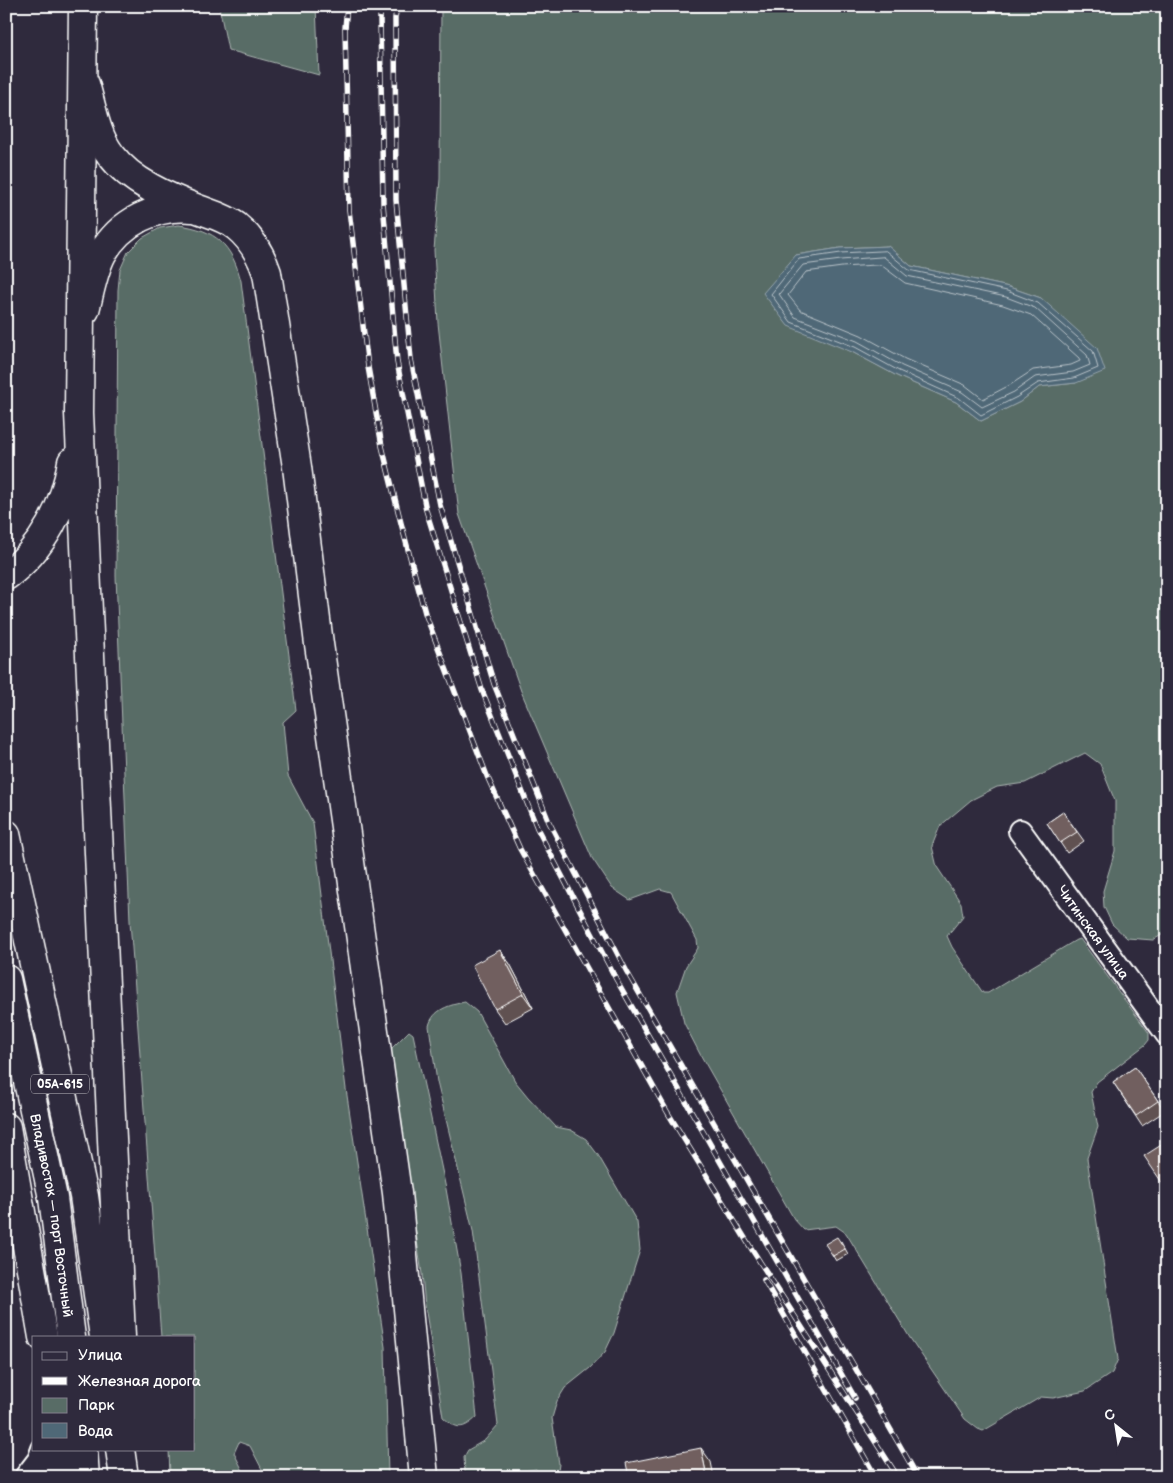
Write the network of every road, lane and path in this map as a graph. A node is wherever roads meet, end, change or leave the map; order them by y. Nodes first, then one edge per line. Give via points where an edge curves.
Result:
1 (83, 10) edge
2 (82, 73) junction
3 (198, 209) junction
4 (80, 328) junction
5 (79, 413) junction
6 (6, 576) edge
7 (1020, 831) dead end
8 (6, 834) edge
9 (6, 978) edge
10 (1167, 1034) edge
11 (6, 1127) edge
12 (43, 1336) edge
13 (71, 1336) edge
14 (104, 1336) edge
15 (121, 1336) edge
16 (42, 1450) edge
17 (57, 1450) edge
18 (83, 1450) edge
19 (120, 1450) edge
20 (126, 1450) edge
21 (26, 1477) edge
22 (59, 1477) edge
23 (85, 1477) edge
24 (126, 1477) edge
25 (424, 1477) edge

1 - 2 main road
2 - 3 main road via 110,154 134,178
2 - 4 main road
3 - 4 main road via 184,207 156,211 119,232 96,267
3 - 25 main road via 225,219 247,236 262,260 270,287 397,1193
4 - 5 main road
5 - 6 main road via 65,494 53,522 36,547
5 - 15 main road
7 - 10 street, Читинская улица
8 - 14 main road, 05А-615 via 84,1196
9 - 13 main road, Владивосток — порт Восточный / 05А-615 via 53,1198
11 - 12 main road
16 - 21 street via 39,1460
17 - 22 main road
18 - 23 main road
19 - 24 main road
20 - 24 main road

